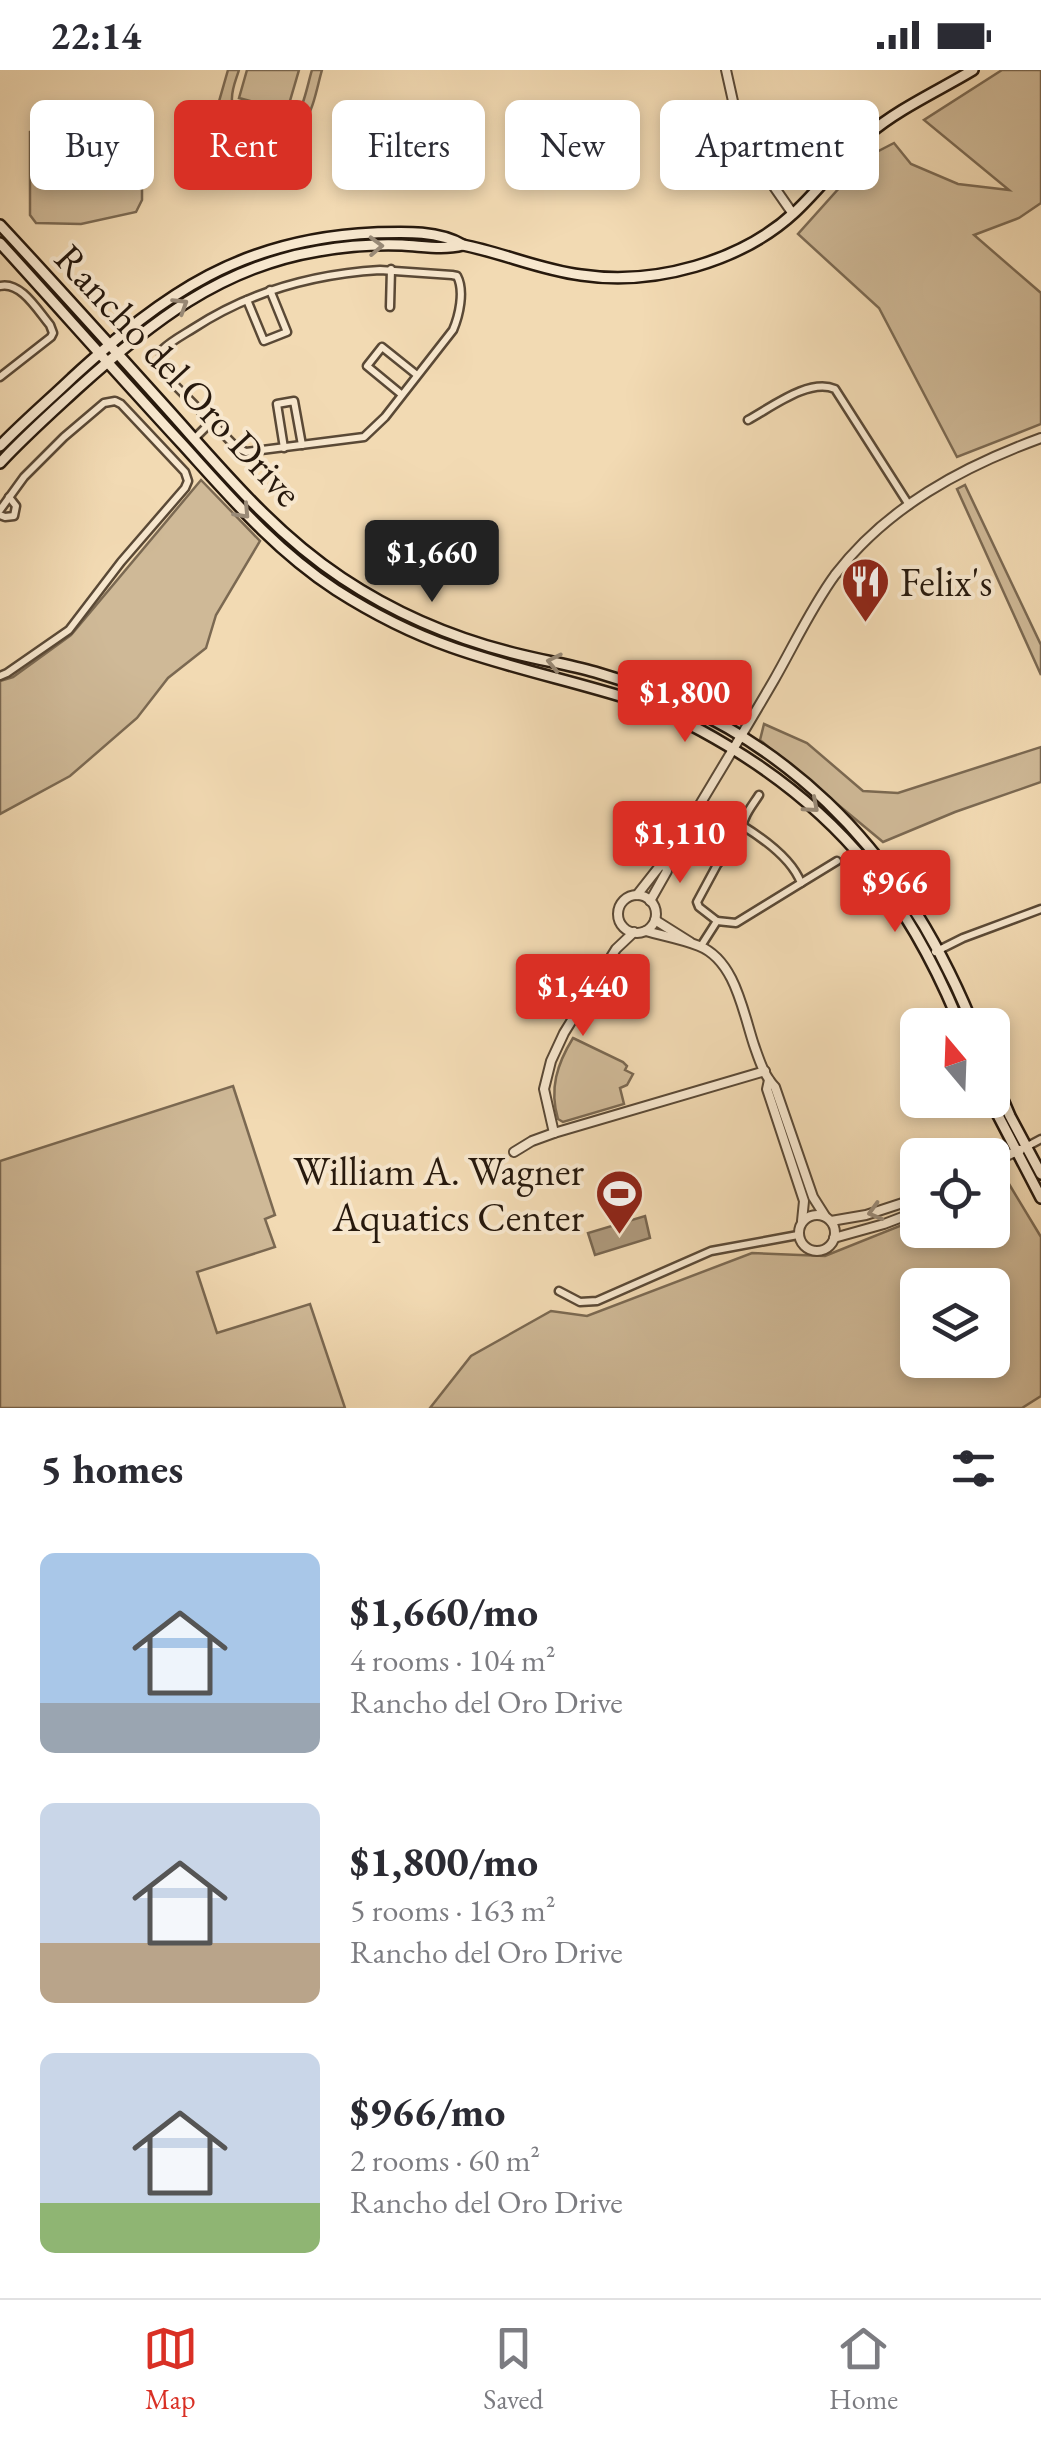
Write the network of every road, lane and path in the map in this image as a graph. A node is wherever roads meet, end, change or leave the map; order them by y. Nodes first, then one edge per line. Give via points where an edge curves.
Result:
1 (726, 70) edge
2 (973, 70) edge
3 (793, 214) junction
4 (0, 225) edge
5 (0, 243) edge
6 (463, 245) junction
7 (391, 269) junction
8 (0, 286) edge
9 (270, 290) junction
10 (247, 300) junction
11 (390, 308) dead end
12 (108, 345) junction
13 (116, 354) junction
14 (103, 358) junction
15 (416, 375) junction
16 (0, 377) edge
17 (401, 394) junction
18 (748, 420) dead end
19 (212, 421) junction
20 (166, 426) junction
21 (1041, 438) edge
22 (194, 439) junction
23 (302, 445) junction
24 (0, 446) edge
25 (284, 448) junction
26 (186, 449) junction
27 (0, 463) edge
28 (226, 474) junction
29 (5, 497) edge
30 (909, 504) junction
31 (0, 510) edge
32 (0, 676) edge
33 (741, 736) junction
34 (733, 749) junction
35 (758, 796) dead end
36 (743, 826) junction
37 (680, 839) junction
38 (836, 861) dead end
39 (718, 863) junction
40 (665, 864) junction
41 (800, 883) junction
42 (636, 895) junction
43 (650, 900) junction
44 (1041, 909) edge
45 (655, 920) junction
46 (718, 920) junction
47 (622, 925) junction
48 (646, 930) junction
49 (634, 932) junction
50 (697, 945) junction
51 (616, 949) junction
52 (934, 952) junction
53 (954, 1008) edge
54 (964, 1008) edge
55 (767, 1076) junction
56 (1010, 1116) edge
57 (999, 1118) edge
58 (554, 1133) junction
59 (1041, 1139) edge
60 (1026, 1147) junction
61 (514, 1152) dead end
62 (1016, 1152) junction
63 (1010, 1155) edge
64 (1041, 1174) edge
65 (1041, 1198) edge
66 (900, 1204) edge
67 (900, 1218) edge
68 (828, 1219) junction
69 (802, 1221) junction
70 (798, 1234) junction
71 (834, 1238) junction
72 (559, 1290) dead end

1 - 3 street via 747,148
2 - 3 main road via 868,135
3 - 6 main road via 728,254 652,275 582,276
4 - 12 main road, Rancho del Oro Drive
5 - 14 main road, Rancho del Oro Drive
6 - 12 main road via 404,232 286,246 197,280
13 -> 6 main road via 205,290 289,256 373,245
7 - 9 street
7 - 11 street
7 - 15 street via 452,275 461,282 453,330
8 - 16 street via 15,286 52,333
9 - 10 street
9 - 10 street via 286,332 264,341
10 - 19 street via 162,350 165,375
12 - 13 main road, Rancho del Oro Drive
12 - 14 main road
13 - 14 main road
13 - 22 main road, Rancho del Oro Drive
14 - 20 main road, Rancho del Oro Drive
14 - 24 main road
14 - 27 main road
15 - 17 street
15 - 17 street via 382,347 367,366
17 - 23 street via 364,436
18 - 30 street via 807,388 835,388
19 - 22 street
19 - 25 street via 246,452
20 - 22 main road
20 - 26 main road, Rancho del Oro Drive
21 - 30 street via 968,468
22 - 28 main road, Rancho del Oro Drive
23 - 25 street
23 - 25 street via 294,401 277,404
26 - 28 main road
26 -> 34 main road, Rancho del Oro Drive via 290,556 370,610 451,647 645,705
33 -> 28 main road, Rancho del Oro Drive via 649,690 488,646 397,610 293,542
29 - 31 street
29 - 31 street via 16,506 14,516
29 - 32 street via 64,437 115,401 188,481 68,630
30 - 33 street via 834,577
33 - 34 street
33 - 52 main road, Rancho del Oro Drive via 798,776 854,829 909,898
34 - 37 street
34 -> 52 main road, Rancho del Oro Drive via 786,784 845,837
35 - 36 street
36 - 39 street
36 - 41 street via 794,869
37 - 39 street
37 - 40 street
38 - 41 street
39 - 46 street via 697,902
40 - 42 street
40 - 43 street
41 - 46 street via 736,922
42 - 43 street
42 - 47 street via 620,907
43 - 45 street
44 - 52 street
45 - 48 street
45 - 50 street
46 - 50 street
47 - 49 street
47 - 51 street
48 - 49 street
48 - 50 street
49 - 51 street
50 - 55 street via 730,973
51 - 58 street via 547,1072
52 - 53 main road, Rancho del Oro Drive
52 - 54 main road, Rancho del Oro Drive
55 - 58 street
55 - 68 street via 813,1197
55 - 69 street via 804,1200
56 - 60 main road
57 - 62 main road
58 - 61 street
59 - 60 street
60 - 62 street
60 - 64 main road
62 - 63 street
62 - 65 main road
66 -> 68 street
67 - 71 street
68 - 69 street via 811,1215
68 - 71 street
69 - 70 street
70 - 71 street via 815,1251
70 - 72 street via 711,1251 597,1301 580,1302

